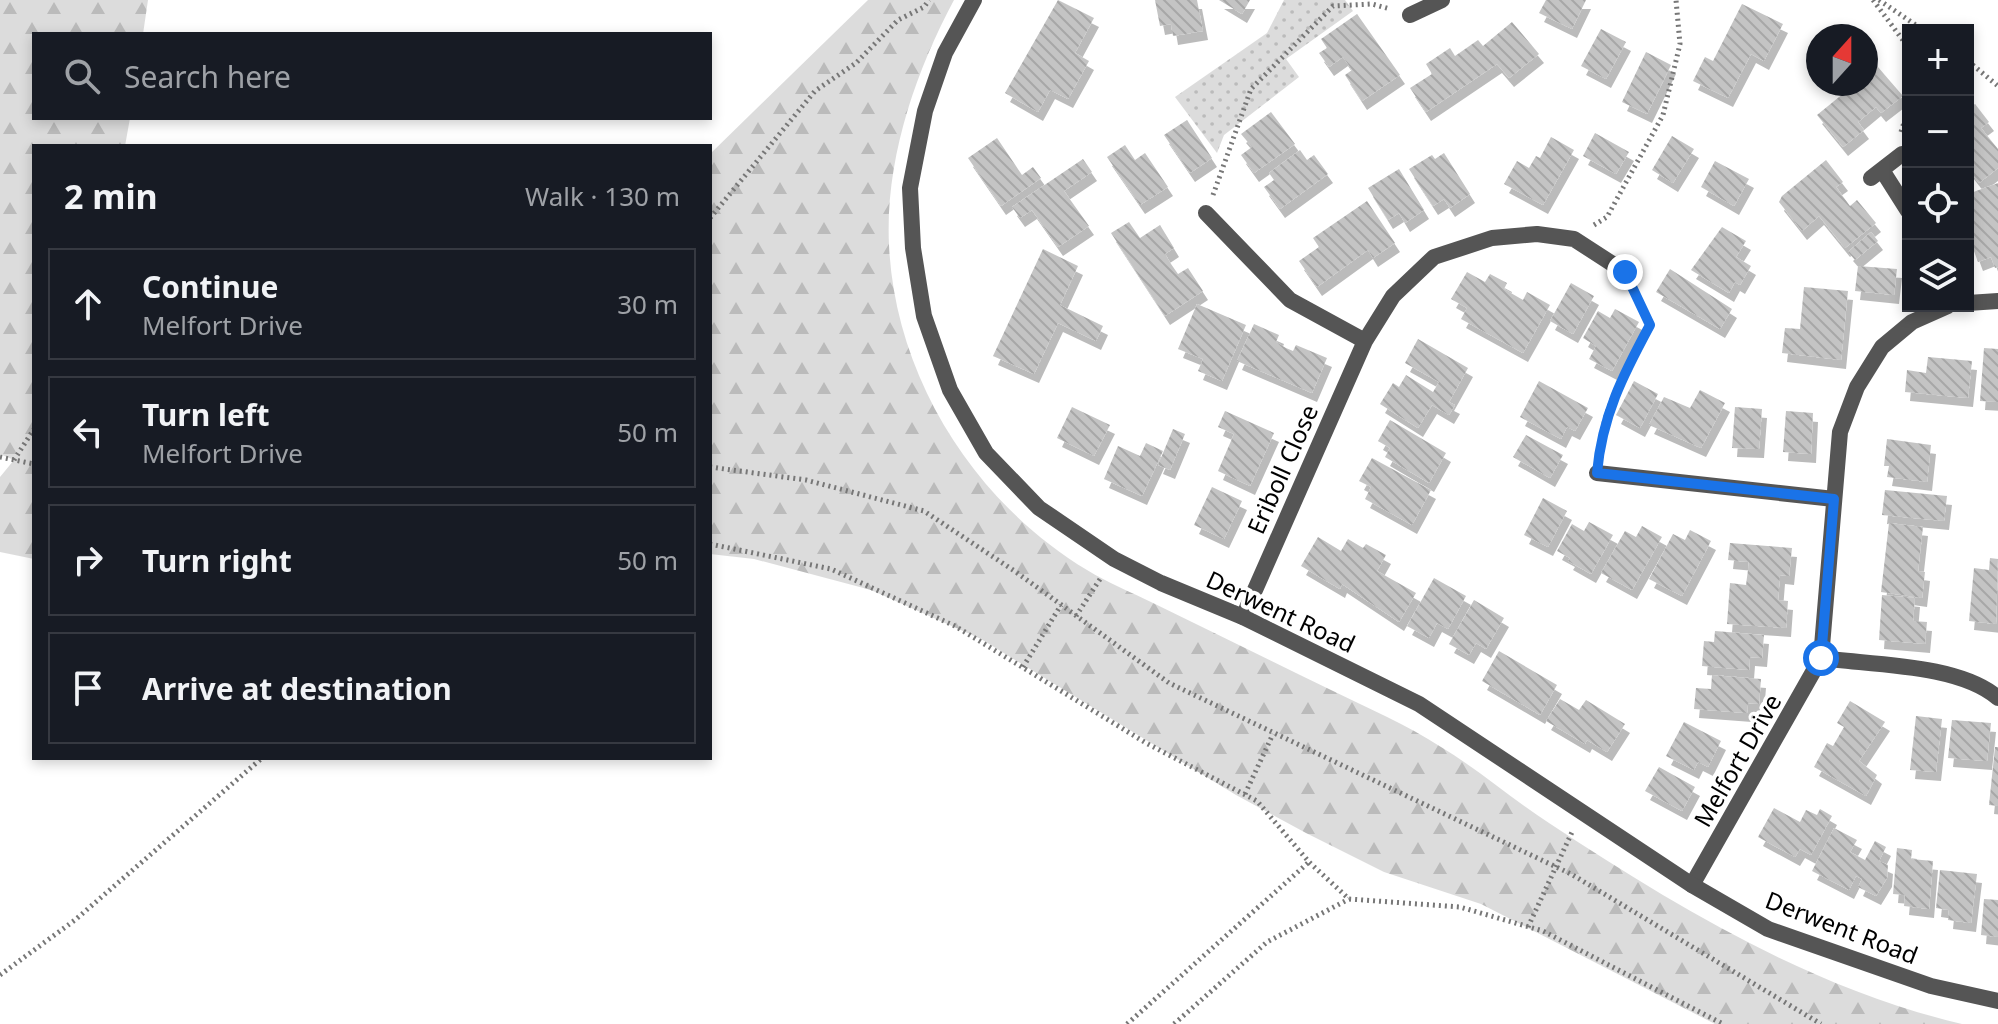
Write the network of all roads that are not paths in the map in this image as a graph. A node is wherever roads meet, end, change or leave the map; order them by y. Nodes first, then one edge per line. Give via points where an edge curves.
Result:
1 (974, 0) edge
2 (1442, 0) edge
3 (1410, 15) road end
4 (1902, 154) dead end
5 (1902, 204) edge
6 (1206, 213) road end
7 (1625, 272) road end
8 (1998, 301) edge
9 (1974, 303) edge
10 (1933, 312) edge
11 (1365, 341) junction
12 (1597, 473) road end
13 (1834, 499) junction
14 (1243, 617) junction
15 (1821, 658) junction
16 (1998, 698) edge
17 (1692, 885) junction
18 (1998, 1001) edge

1 - 14 street, Derwent Road via 945,53 925,111 910,188 924,316 950,390 986,453 1039,508 1114,559
2 - 3 street
4 - 5 street via 1876,174
6 - 11 street via 1290,300
7 - 11 street, Eriboll Close via 1574,239 1537,234 1492,238 1434,257 1393,296
8 - 9 street
10 - 13 street, Melfort Drive via 1882,347 1857,387 1840,432
11 - 14 street, Eriboll Close
12 - 13 street
13 - 15 street, Melfort Drive
14 - 17 street, Derwent Road via 1419,704
15 - 16 street via 1953,676
15 - 17 street, Melfort Drive
17 - 18 street, Derwent Road via 1768,929 1931,986

